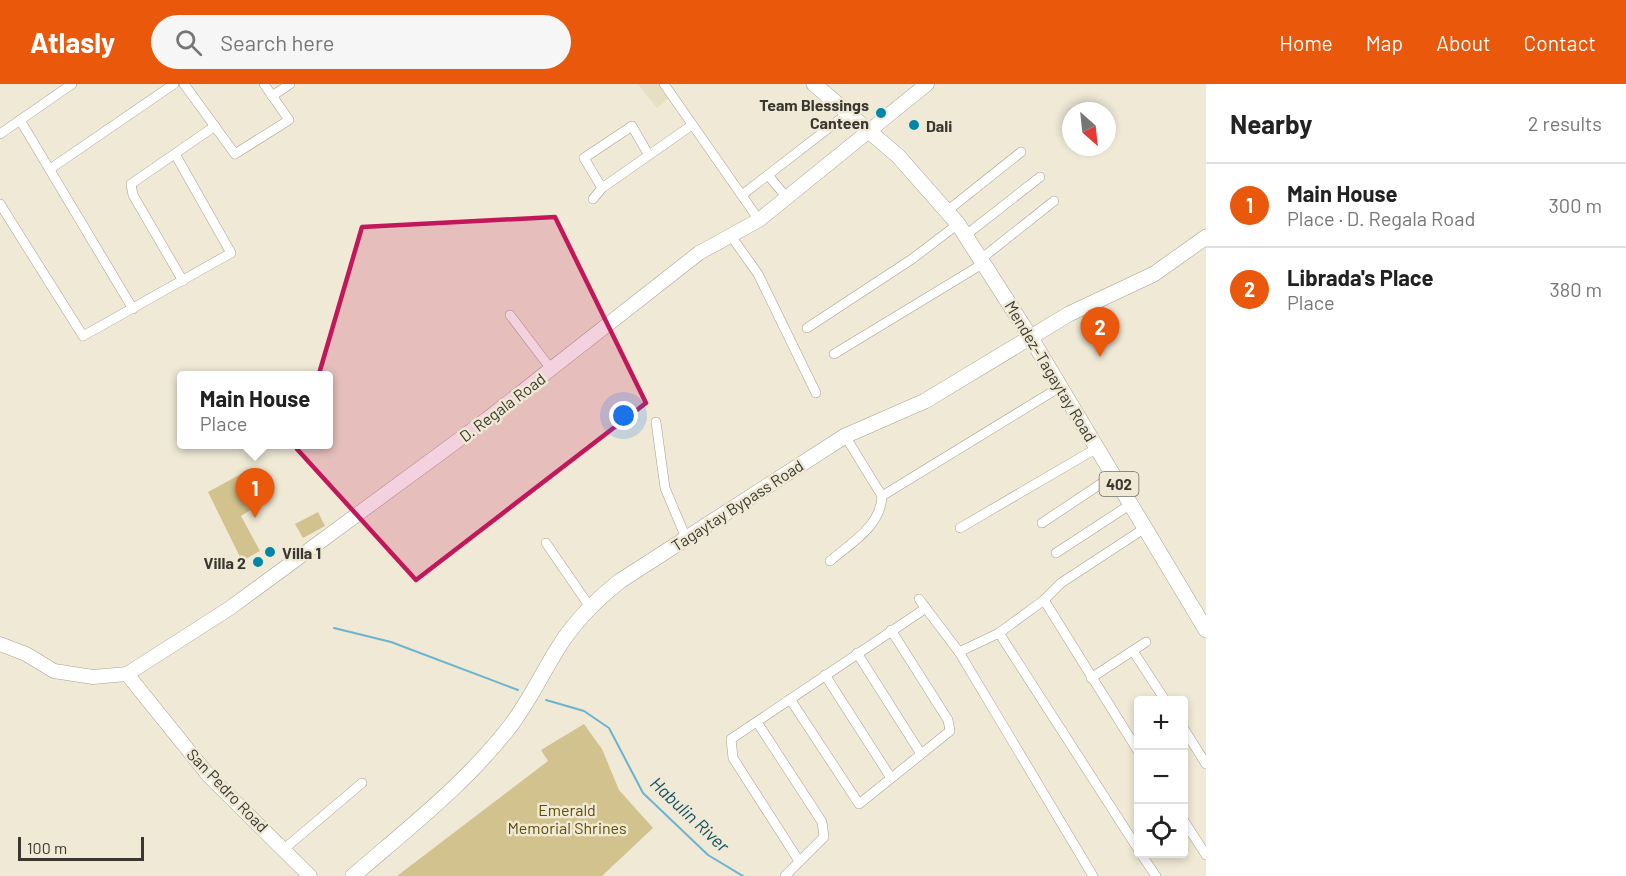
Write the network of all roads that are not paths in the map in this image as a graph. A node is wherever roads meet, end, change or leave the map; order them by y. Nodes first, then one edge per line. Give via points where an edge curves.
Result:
1 (72, 84) edge
2 (174, 84) edge
3 (184, 84) edge
4 (277, 84) edge
5 (290, 84) edge
6 (664, 84) edge
7 (814, 84) edge
8 (927, 84) edge
9 (268, 90) edge
10 (848, 113) junction
11 (20, 120) junction
12 (692, 125) junction
13 (215, 126) junction
14 (870, 132) junction
15 (0, 134) edge
16 (1021, 152) dead end
17 (175, 154) junction
18 (648, 154) junction
19 (50, 169) junction
20 (768, 175) junction
21 (1040, 177) dead end
22 (602, 188) junction
23 (742, 195) junction
24 (787, 198) junction
25 (593, 199) dead end
26 (1054, 201) dead end
27 (0, 204) edge
28 (947, 210) junction
29 (759, 220) junction
30 (962, 230) junction
31 (731, 236) junction
32 (1206, 237) edge
33 (982, 261) junction
34 (183, 280) junction
35 (133, 309) junction
36 (510, 315) dead end
37 (807, 328) dead end
38 (1031, 338) junction
39 (834, 354) dead end
40 (551, 369) junction
41 (1060, 387) junction
42 (816, 393) dead end
43 (656, 422) dead end
44 (845, 436) junction
45 (1097, 448) junction
46 (1114, 475) junction
47 (882, 496) junction
48 (1131, 504) junction
49 (1042, 523) dead end
50 (960, 528) dead end
51 (1145, 528) junction
52 (686, 538) junction
53 (546, 543) dead end
54 (1056, 553) dead end
55 (830, 561) dead end
56 (919, 599) dead end
57 (1044, 600) junction
58 (591, 607) junction
59 (926, 608) junction
60 (891, 630) junction
61 (1206, 630) edge
62 (999, 633) junction
63 (1146, 642) dead end
64 (0, 644) edge
65 (1133, 651) junction
66 (959, 652) junction
67 (857, 653) junction
68 (126, 674) junction
69 (825, 675) junction
70 (1091, 678) junction
71 (1162, 696) edge
72 (790, 699) junction
73 (757, 722) junction
74 (1188, 735) edge
75 (1137, 750) edge
76 (921, 754) junction
77 (1206, 764) edge
78 (891, 778) junction
79 (362, 783) dead end
80 (1188, 827) edge
81 (1134, 843) edge
82 (284, 849) junction
83 (1206, 855) edge
84 (1144, 858) edge
85 (799, 861) junction
86 (310, 876) edge
87 (352, 876) edge
88 (785, 876) edge
89 (1093, 876) edge
90 (1156, 876) edge

1 - 11 street
2 - 19 street
3 - 13 street
4 - 9 street
5 - 9 street
6 - 12 street
7 - 10 main road, 402
8 - 14 street, D. Regala Road
9 - 13 street via 289,120 236,154
10 - 14 main road, 402
10 - 20 street
11 - 15 street
11 - 19 street
12 - 18 street
12 - 23 street
13 - 17 street
14 - 24 street, D. Regala Road
14 - 28 main road, Mendez–Tagaytay Road / 402
16 - 28 street
17 - 34 street via 131,184 132,195
17 - 34 street via 231,253
18 - 22 street
18 - 22 street via 632,126 584,158
19 - 35 street
20 - 23 street
20 - 24 street
21 - 30 street
22 - 25 street
23 - 29 street
24 - 29 street, D. Regala Road
26 - 33 street
27 - 35 street via 83,336
28 - 30 main road, Mendez–Tagaytay Road / 402
29 - 31 street, D. Regala Road
30 - 33 main road, Mendez–Tagaytay Road / 402
30 - 37 street
31 - 40 street, D. Regala Road via 699,253
31 - 42 street via 763,284
32 - 38 main road, Tagaytay Bypass Road via 1154,274 1078,309
33 - 38 main road, Mendez–Tagaytay Road / 402
33 - 39 street
34 - 35 street
36 - 40 street
38 - 41 main road, Mendez–Tagaytay Road / 402
38 - 44 main road, Tagaytay Bypass Road via 925,401
40 - 68 street, D. Regala Road via 230,608
41 - 45 main road, Mendez–Tagaytay Road / 402
41 - 47 street
43 - 52 street via 665,488
44 - 47 street
44 - 52 main road, Tagaytay Bypass Road
45 - 46 main road, Mendez–Tagaytay Road / 402
45 - 50 street
46 - 48 main road, Mendez–Tagaytay Road / 402
46 - 49 street
47 - 55 street via 882,508 868,529
48 - 51 main road, Mendez–Tagaytay Road / 402
48 - 54 street
51 - 57 street via 1061,583
51 - 61 main road, Mendez–Tagaytay Road / 402
52 - 58 main road, Tagaytay Bypass Road via 620,581
53 - 58 street
56 - 59 street
57 - 62 street
57 - 70 street
58 - 87 main road, Tagaytay Bypass Road via 558,646 501,738 436,804
59 - 60 street
59 - 66 street
60 - 67 street
60 - 76 street via 948,720 950,731
62 - 66 street
62 - 81 street
63 - 65 street
64 - 68 street via 54,671 93,677
65 - 70 street
65 - 71 street
66 - 89 street
67 - 69 street
67 - 76 street
68 - 82 street, San Pedro Road via 209,776
69 - 72 street
69 - 78 street
70 - 75 street
72 - 73 street
72 - 78 street via 859,804
73 - 85 street via 822,822 824,837
73 - 85 street via 731,740 733,758
74 - 77 street
76 - 78 street
79 - 82 street
80 - 83 street
82 - 86 street, San Pedro Road
84 - 90 street
85 - 88 street

